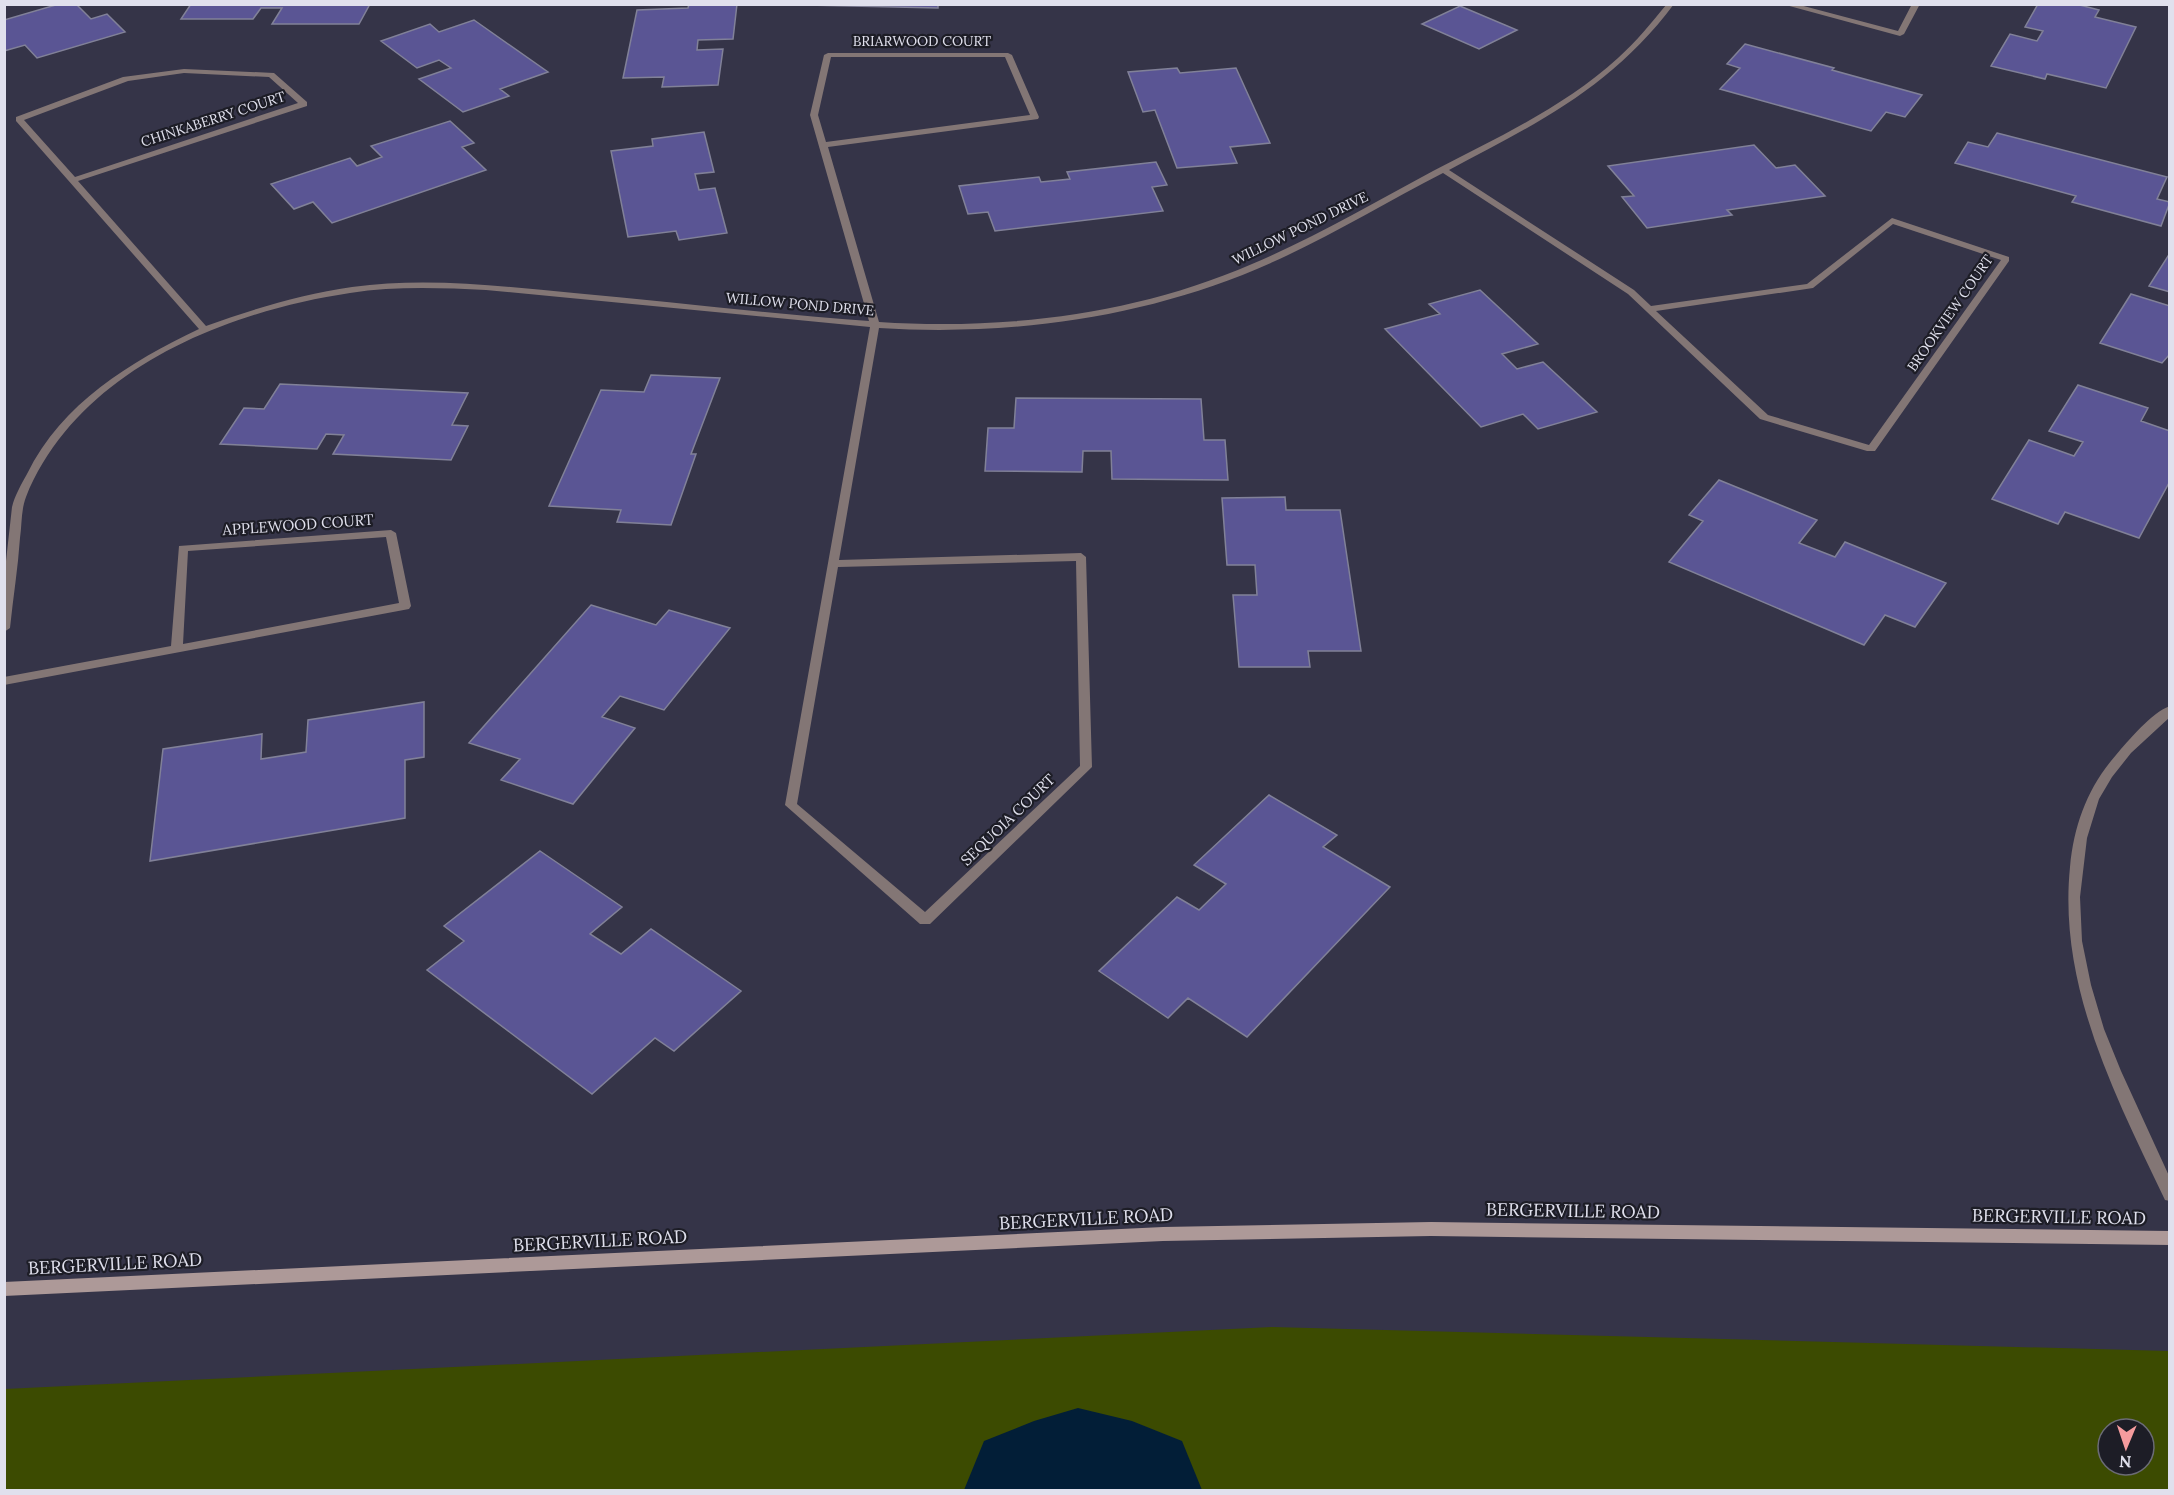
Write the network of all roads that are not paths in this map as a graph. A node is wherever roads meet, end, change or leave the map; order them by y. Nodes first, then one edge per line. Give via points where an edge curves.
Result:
1 (1671, 4) edge
2 (1785, 4) edge
3 (1916, 4) edge
4 (822, 145) junction
5 (1444, 170) junction
6 (73, 180) junction
7 (1649, 309) junction
8 (875, 324) junction
9 (206, 330) junction
10 (17, 519) junction
11 (4, 525) edge
12 (833, 564) junction
13 (4, 628) edge
14 (177, 649) junction
15 (4, 681) edge
16 (2169, 710) edge
17 (2169, 1196) edge
18 (2169, 1238) edge
19 (4, 1289) edge

1 - 5 street, WILLOW POND DRIVE via 1653,30 1609,73 1558,109
2 - 3 street via 1900,34
4 - 4 street, BRIARWOOD COURT via 813,115 828,55 1008,55 1035,117
4 - 8 street, BRIARWOOD COURT
5 - 7 street, BROOKVIEW COURT via 1631,292
5 - 8 street, WILLOW POND DRIVE via 1244,273 1190,291 1072,318 984,326
6 - 6 street, CHINKABERRY COURT via 19,119 126,79 184,71 271,75 304,104
6 - 9 street, CHINKABERRY COURT
7 - 7 street, BROOKVIEW COURT via 1764,417 1871,450 2006,259 1892,221 1810,286
8 - 9 street, WILLOW POND DRIVE via 486,287 424,285 351,290 294,301
8 - 12 street, SEQUOIA COURT
9 - 10 street, WILLOW POND DRIVE via 153,355 107,385 63,424 36,462 20,500
10 - 11 street
10 - 13 street, WILLOW POND DRIVE
12 - 12 street, SEQUOIA COURT via 791,805 925,921 1086,767 1081,557
14 - 14 street, APPLEWOOD COURT via 405,606 391,533 183,548
14 - 15 street, APPLEWOOD COURT
16 - 17 street via 2116,763 2093,798 2073,876 2073,924 2079,966 2096,1030
18 - 19 street, BERGERVILLE ROAD via 1431,1229 1175,1234

